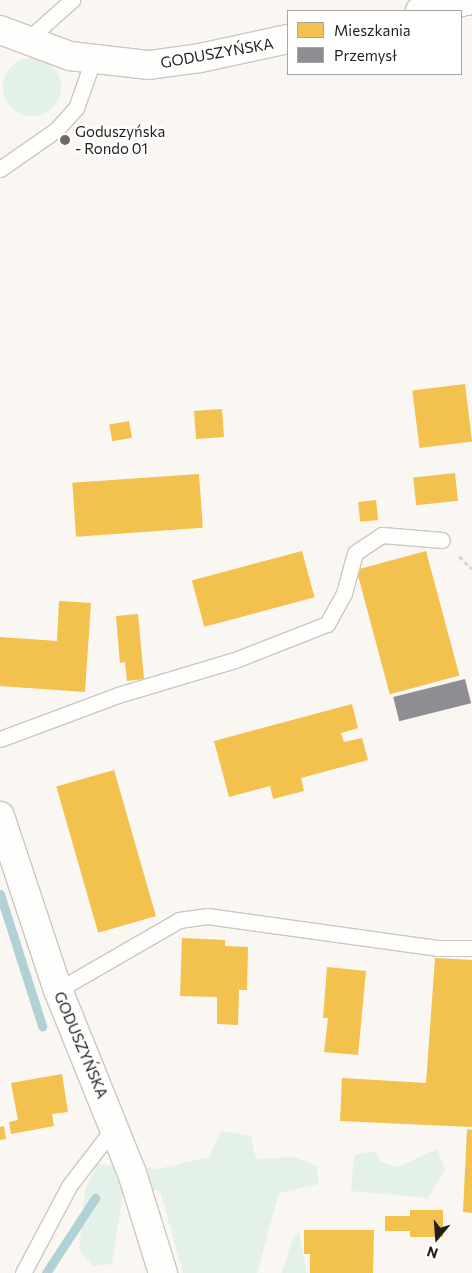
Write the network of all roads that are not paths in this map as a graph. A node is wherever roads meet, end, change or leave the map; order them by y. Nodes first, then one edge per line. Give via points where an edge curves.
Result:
1 (72, 0) edge
2 (472, 0) edge
3 (425, 10) edge
4 (0, 30) edge
5 (287, 40) edge
6 (26, 41) junction
7 (92, 60) junction
8 (0, 169) edge
9 (442, 540) dead end
10 (0, 739) edge
11 (0, 816) edge
12 (472, 948) edge
13 (58, 990) junction
14 (115, 1126) junction
15 (23, 1273) edge
16 (163, 1273) edge

1 - 6 lane
2 - 3 street
4 - 6 street, GODUSZYŃSKA
5 - 7 street, GODUSZYŃSKA via 149,65
6 - 7 street, GODUSZYŃSKA
7 - 8 lane via 76,108 56,130
9 - 10 lane via 382,535 355,553 344,593 327,624 235,660 118,695
11 - 13 street, GODUSZYŃSKA
12 - 13 lane via 438,948 207,916 179,920
13 - 14 street, GODUSZYŃSKA
14 - 15 lane via 69,1186
14 - 16 street, GODUSZYŃSKA

